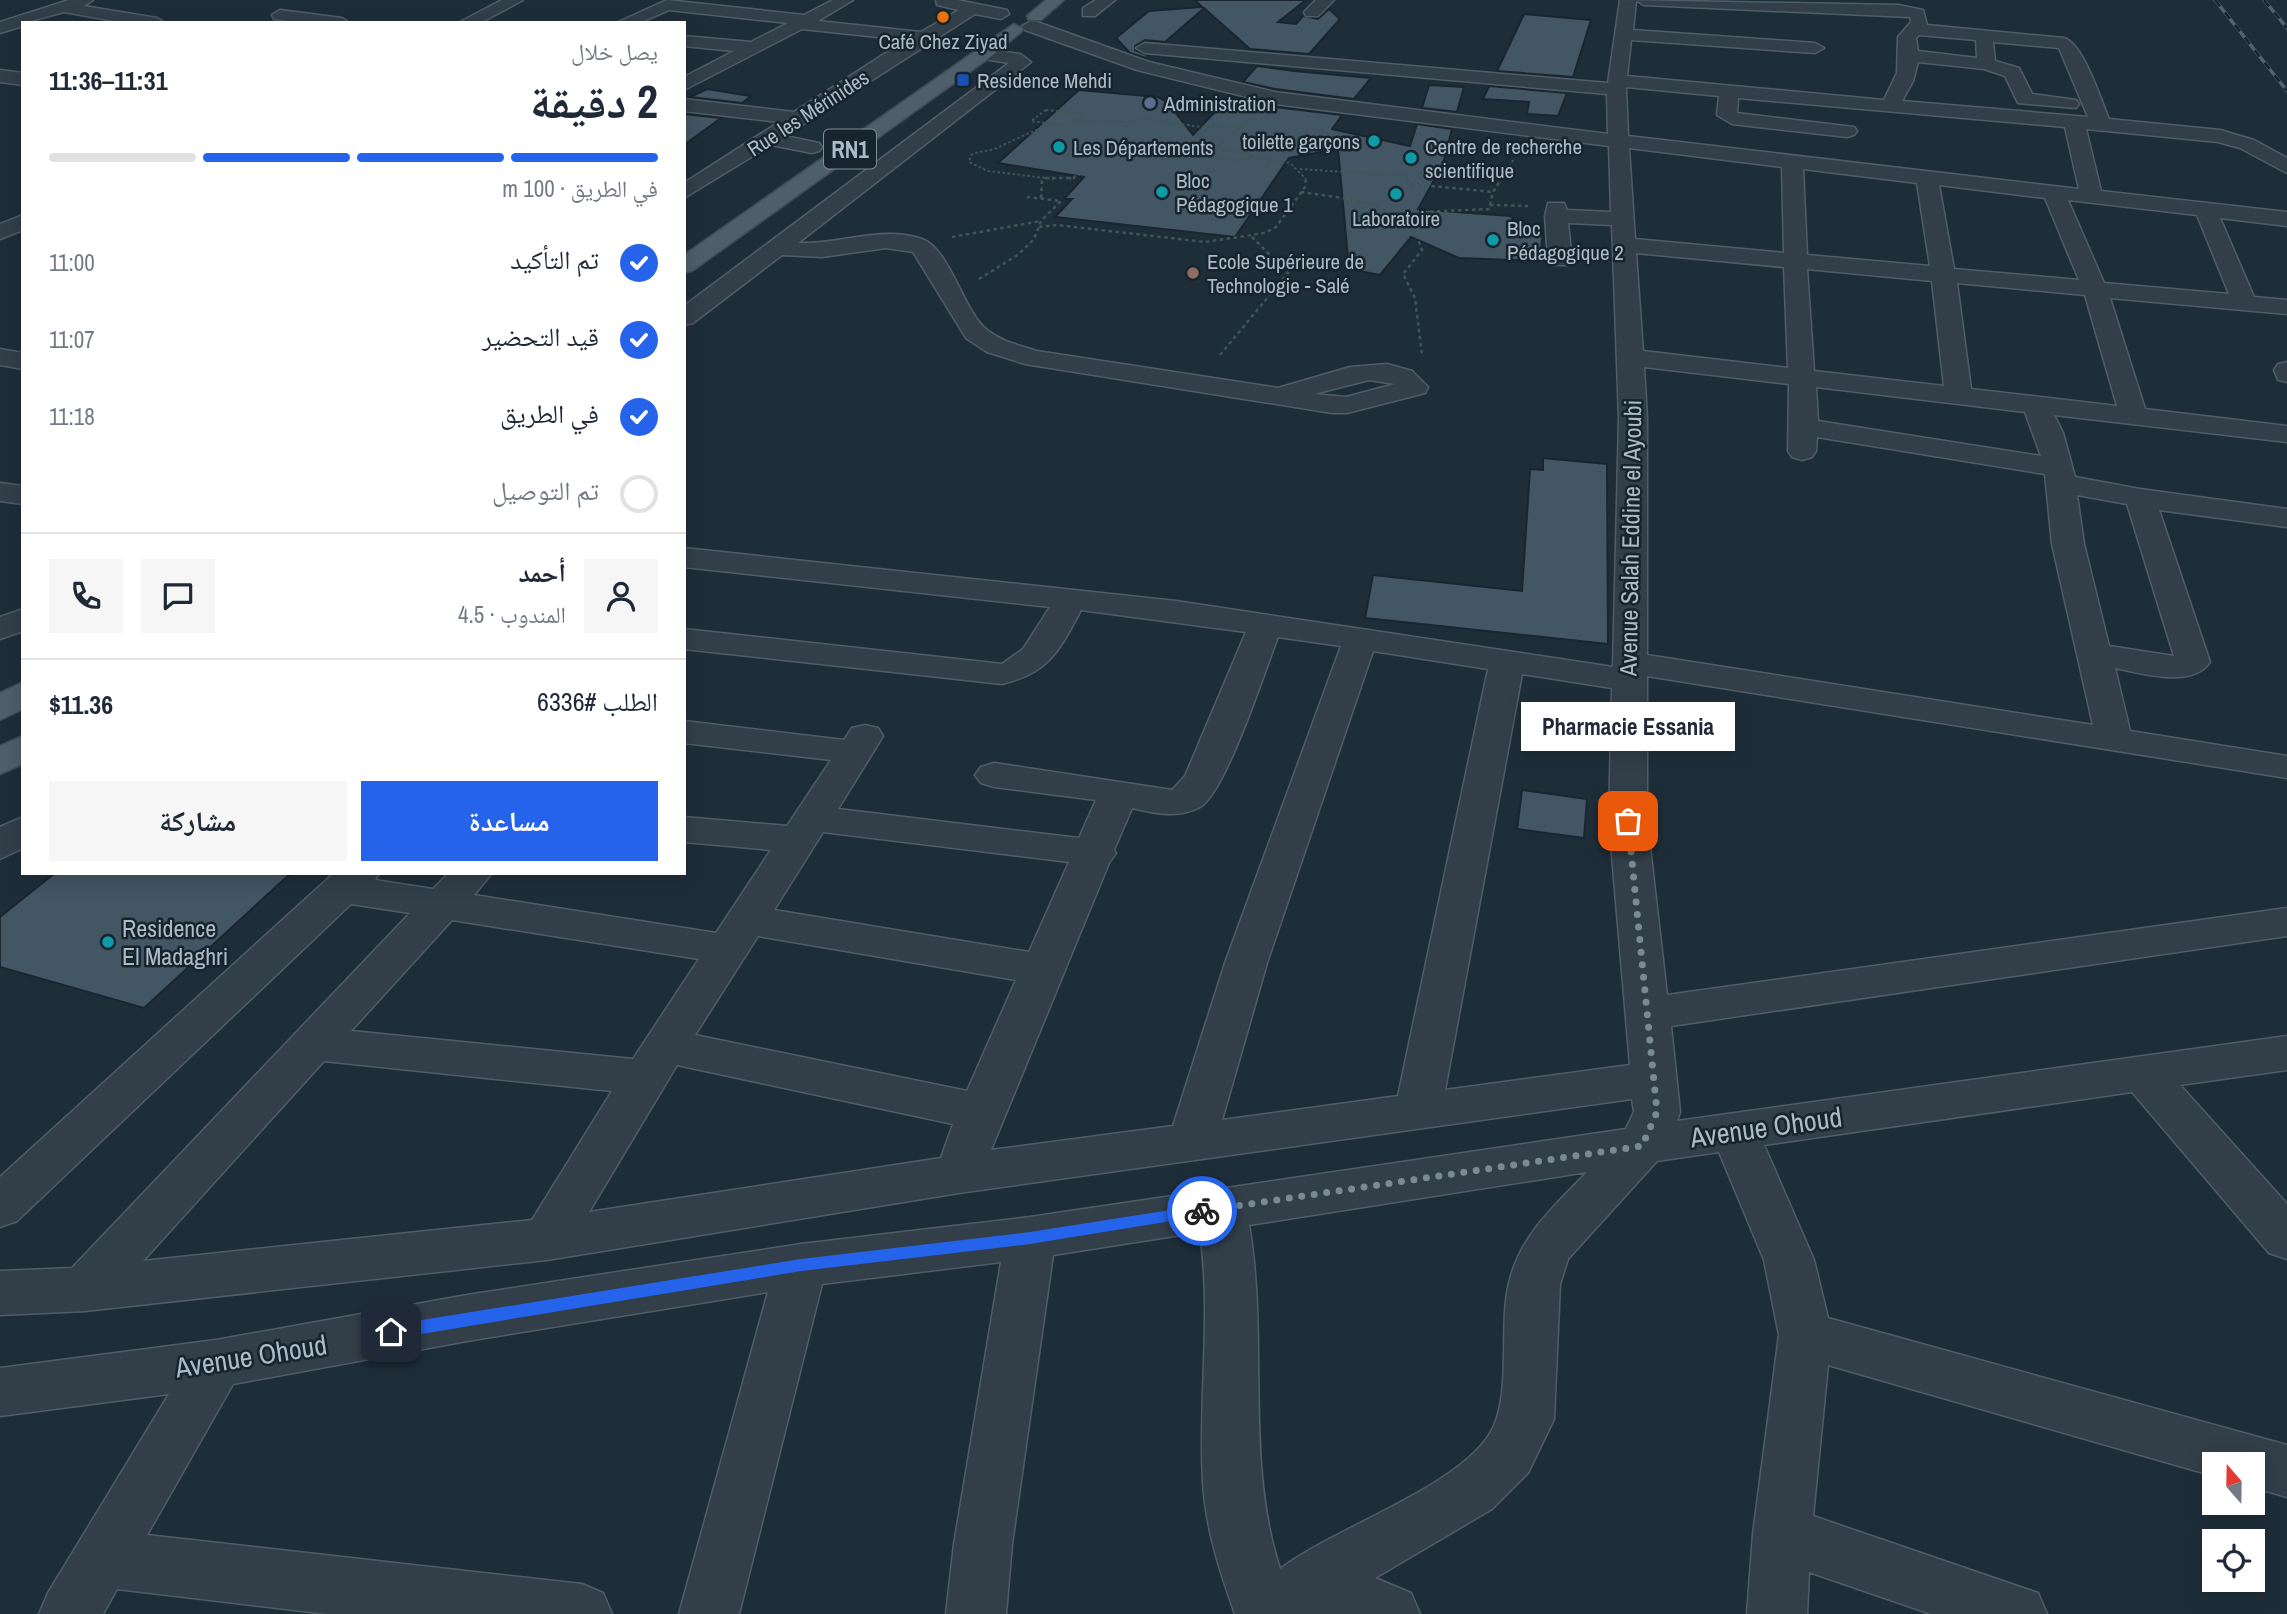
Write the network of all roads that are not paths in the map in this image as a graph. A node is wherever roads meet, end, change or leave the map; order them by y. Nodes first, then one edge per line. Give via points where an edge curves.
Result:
1 (515, 0) edge
2 (845, 0) edge
3 (934, 0) edge
4 (1056, 0) edge
5 (1107, 0) edge
6 (1325, 0) edge
7 (74, 2) edge
8 (1828, 11) junction
9 (1089, 12) dead end
10 (1312, 12) dead end
11 (1630, 12) edge
12 (0, 14) edge
13 (280, 15) dead end
14 (33, 17) junction
15 (993, 19) edge
16 (149, 21) edge
17 (326, 21) edge
18 (470, 21) edge
19 (629, 21) edge
20 (805, 22) junction
21 (1738, 22) junction
22 (0, 28) edge
23 (1913, 29) junction
24 (0, 34) edge
25 (1984, 35) junction
26 (21, 37) edge
27 (923, 37) junction
28 (686, 41) edge
29 (1073, 41) junction
30 (1732, 41) junction
31 (757, 48) junction
32 (1818, 49) dead end
33 (1912, 56) junction
34 (1986, 64) junction
35 (0, 76) edge
36 (21, 79) edge
37 (1723, 81) junction
38 (686, 83) edge
39 (1616, 85) junction
40 (1998, 96) dead end
41 (2025, 99) junction
42 (1849, 103) junction
43 (686, 105) edge
44 (1889, 106) junction
45 (2098, 116) junction
46 (800, 118) junction
47 (2074, 122) junction
48 (1847, 131) junction
49 (832, 133) dead end
50 (770, 139) junction
51 (1618, 140) junction
52 (812, 147) junction
53 (791, 162) dead end
54 (1792, 163) junction
55 (2287, 167) edge
56 (1850, 169) junction
57 (1927, 177) junction
58 (686, 191) edge
59 (2054, 192) junction
60 (2092, 197) junction
61 (2206, 210) junction
62 (2287, 219) edge
63 (21, 223) edge
64 (0, 232) edge
65 (1624, 232) junction
66 (0, 239) edge
67 (21, 244) edge
68 (777, 248) junction
69 (1560, 261) dead end
70 (1798, 261) junction
71 (686, 264) edge
72 (1944, 275) junction
73 (2095, 289) junction
74 (2244, 302) junction
75 (2287, 307) edge
76 (686, 316) edge
77 (0, 357) edge
78 (1631, 358) junction
79 (21, 361) edge
80 (1400, 375) road end
81 (1803, 377) junction
82 (1958, 394) junction
83 (2035, 404) junction
84 (2133, 415) junction
85 (2284, 440) edge
86 (2061, 476) junction
87 (0, 492) edge
88 (21, 495) edge
89 (2140, 498) junction
90 (2287, 518) edge
91 (686, 557) edge
92 (1070, 600) junction
93 (21, 620) edge
94 (1266, 624) junction
95 (0, 629) edge
96 (1361, 638) junction
97 (686, 639) edge
98 (2094, 653) junction
99 (1507, 660) junction
100 (1628, 671) junction
101 (21, 694) edge
102 (0, 709) edge
103 (686, 732) edge
104 (2114, 739) junction
105 (21, 748) edge
106 (0, 763) edge
107 (2287, 767) edge
108 (994, 775) dead end
109 (1119, 792) junction
110 (686, 829) edge
111 (805, 829) junction
112 (21, 830) edge
113 (0, 846) edge
114 (1096, 853) junction
115 (352, 881) edge
116 (458, 889) edge
117 (2287, 922) edge
118 (738, 934) junction
119 (1044, 970) junction
120 (1647, 1014) junction
121 (314, 1044) junction
122 (2287, 1052) edge
123 (655, 1062) junction
124 (2142, 1073) junction
125 (1655, 1079) junction
126 (1418, 1110) junction
127 (981, 1112) junction
128 (1734, 1131) junction
129 (1191, 1144) junction
130 (1642, 1146) junction
131 (959, 1174) junction
132 (0, 1207) edge
133 (1221, 1208) junction
134 (1030, 1238) junction
135 (2287, 1238) edge
136 (547, 1239) junction
137 (801, 1265) junction
138 (85, 1289) junction
139 (0, 1293) edge
140 (1805, 1335) junction
141 (216, 1364) junction
142 (0, 1392) edge
143 (2287, 1471) edge
144 (1782, 1534) junction
145 (103, 1559) junction
146 (1282, 1604) edge
147 (69, 1614) edge
148 (582, 1614) edge
149 (709, 1614) edge
150 (976, 1614) edge
151 (1390, 1614) edge
152 (1777, 1614) edge
153 (2017, 1614) edge

1 - 18 street
2 - 20 street
3 - 15 street
4 - 15 main road, RN1
5 - 9 street
6 - 10 street
7 - 14 street
7 - 16 street
8 - 11 street
8 - 21 street via 1829,27
8 - 23 street via 1912,12 1920,16
11 - 21 street
11 - 30 street
11 - 39 street, Avenue Salah Eddine el Ayoubi
12 - 14 street
13 - 17 street
14 - 22 street
15 - 27 street, Rue les Mérinides
15 - 29 street
15 - 68 street via 1022,62
15 - 71 main road, RN1
19 - 20 street via 667,5
20 - 27 street
20 - 31 street
21 - 30 street
23 - 25 street
23 - 33 street via 1907,37
24 - 26 street
25 - 34 street
25 - 45 street via 2064,43
27 - 46 street, Rue les Mérinides
28 - 31 street
29 - 39 street
29 - 51 street via 1143,66 1275,98
30 - 32 street
30 - 37 street
31 - 38 street
33 - 34 street
33 - 44 street via 1911,87
34 - 41 street via 2018,76
35 - 36 street
37 - 39 street
37 - 42 street via 1808,92
37 - 48 street via 1731,118
39 - 51 street, Avenue Salah Eddine el Ayoubi
40 - 41 street
41 - 45 street
42 - 44 street
42 - 48 street
43 - 46 street
44 - 47 street
45 - 47 street
45 - 55 street via 2220,136 2247,144
46 - 50 street, Rue les Mérinides
47 - 60 street
48 - 56 street
49 - 52 main road, RN1
50 - 52 street
50 - 58 street, Rue les Mérinides
51 - 54 street
51 - 65 street, Avenue Salah Eddine el Ayoubi
52 - 53 main road, RN1
54 - 56 street
54 - 70 street
56 - 57 street
57 - 59 street
57 - 72 street
59 - 60 street
59 - 73 street
60 - 61 street
61 - 62 street
61 - 74 street
63 - 64 street
65 - 69 street via 1556,212
65 - 70 street
65 - 78 street, Avenue Salah Eddine el Ayoubi
66 - 67 street
68 - 76 street
68 - 80 street via 917,244 975,334 996,347 1034,358 1319,404 1347,405 1412,390 1415,387
70 - 72 street
70 - 81 street via 1796,313
72 - 73 street
72 - 82 street
73 - 74 street
73 - 84 street
74 - 75 street
77 - 79 street
78 - 81 street
78 - 100 street, Avenue Salah Eddine el Ayoubi
81 - 82 street
81 - 86 street via 1804,439
82 - 83 street
83 - 84 street
83 - 86 street
84 - 85 street
86 - 89 street
86 - 98 street via 2068,544
87 - 88 street
89 - 90 street
89 - 98 street via 2193,662 2166,665
91 - 92 street
92 - 94 street
92 - 97 street via 1034,660 1020,670 1002,674
93 - 95 street
94 - 96 street
94 - 109 street via 1193,794 1171,803
96 - 99 street
96 - 129 street via 1246,963
98 - 104 street
99 - 100 street
99 - 126 street
100 - 104 street
100 - 120 street, Avenue Salah Eddine el Ayoubi via 1628,821
101 - 102 main road
103 - 111 street via 859,744
104 - 107 street
105 - 106 main road
108 - 109 street
109 - 114 street
110 - 111 street
111 - 114 street
111 - 118 street
112 - 113 street
114 - 119 street
115 - 116 street
115 - 132 street
116 - 118 street
116 - 121 street
117 - 120 street
118 - 119 street
118 - 123 street
119 - 127 street
120 - 125 street, Avenue Salah Eddine el Ayoubi
121 - 123 street
121 - 138 street
122 - 124 street, Avenue Ohoud
123 - 127 street
123 - 136 street
124 - 128 street, Avenue Ohoud
124 - 135 street
125 - 126 street
125 - 130 street, Avenue Salah Eddine el Ayoubi via 1657,1112
126 - 129 street
127 - 131 street
128 - 130 street, Avenue Ohoud
128 - 140 street via 1789,1260
129 - 131 street
130 - 133 street, Avenue Ohoud
130 - 146 street, Avenue Salah Eddine el Ayoubi via 1546,1249 1534,1284 1526,1419 1508,1455 1472,1490
131 - 136 street
133 - 134 street, Avenue Ohoud
133 - 146 street via 1230,1264 1232,1486 1245,1559
134 - 137 street, Avenue Ohoud
134 - 150 street
136 - 138 street
137 - 141 street, Avenue Ohoud
137 - 149 street
138 - 139 street
140 - 143 street
140 - 144 street
141 - 142 street, Avenue Ohoud
141 - 145 street
144 - 152 street
144 - 153 street
145 - 147 street
145 - 148 street
146 - 151 street

